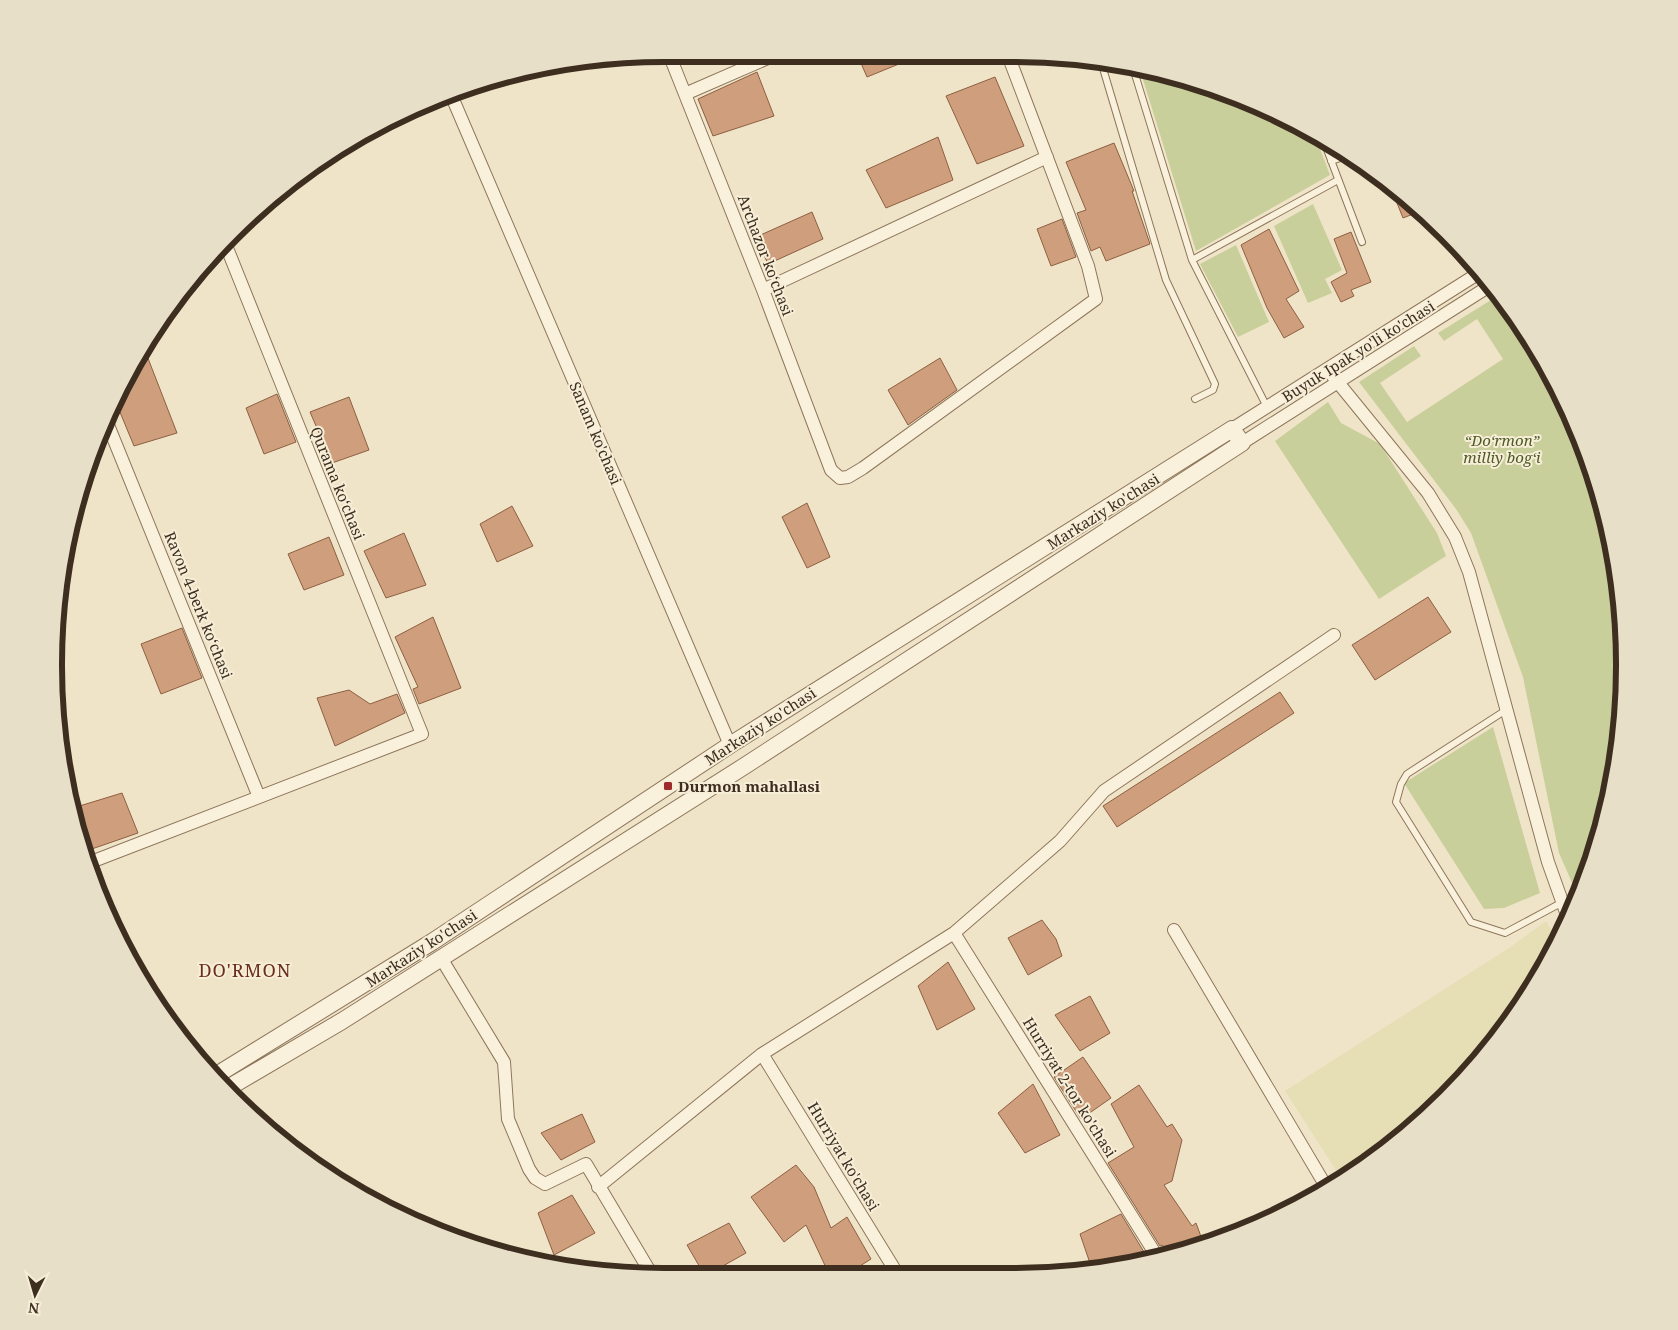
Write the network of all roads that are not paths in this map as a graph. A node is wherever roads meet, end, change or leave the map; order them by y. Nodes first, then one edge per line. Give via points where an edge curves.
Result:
1 (672, 62) edge
2 (759, 62) edge
3 (1011, 62) edge
4 (1103, 70) edge
5 (1135, 75) edge
6 (685, 94) junction
7 (454, 101) edge
8 (1327, 151) edge
9 (1047, 157) junction
10 (1339, 158) edge
11 (1331, 161) junction
12 (1338, 180) junction
13 (1362, 242) dead end
14 (228, 251) edge
15 (1192, 260) junction
16 (1473, 277) edge
17 (762, 290) junction
18 (1484, 290) edge
19 (1327, 369) junction
20 (1337, 383) junction
21 (1195, 399) dead end
22 (1267, 407) junction
23 (1232, 429) junction
24 (110, 430) edge
25 (1242, 443) junction
26 (1334, 635) dead end
27 (893, 642) junction
28 (905, 662) junction
29 (1508, 709) junction
30 (730, 744) junction
31 (743, 767) junction
32 (259, 797) junction
33 (95, 861) edge
34 (1561, 903) junction
35 (1564, 909) edge
36 (1174, 930) dead end
37 (954, 933) junction
38 (432, 942) junction
39 (441, 958) junction
40 (762, 1054) junction
41 (221, 1072) edge
42 (233, 1085) edge
43 (1323, 1181) edge
44 (598, 1186) junction
45 (1153, 1251) edge
46 (647, 1267) edge
47 (893, 1268) edge

1 - 6 street, Archazor ko‘chasi
2 - 6 street
3 - 9 street
4 - 21 lane via 1166,280 1215,384 1213,390
5 - 15 lane
6 - 17 street, Archazor ko‘chasi
7 - 30 street, Sanam ko'chasi
8 - 11 lane
9 - 17 street
9 - 17 street, Archazor ko‘chasi via 1088,266 1096,299 848,477 840,478 830,470
10 - 11 lane
11 - 12 lane
12 - 13 lane
12 - 15 lane
14 - 32 street, Qurama koʻchasi via 422,734
15 - 22 lane
16 - 19 street, Buyuk Ipak yo'li ko'chasi
18 - 20 street, Buyuk Ipak yo'li ko'chasi
19 - 20 street
19 - 22 street, Buyuk Ipak yo'li ko'chasi
20 - 25 street, Buyuk Ipak yo'li ko'chasi
20 - 29 street via 1428,493 1455,537 1470,572
22 - 23 street, Buyuk Ipak yo'li ko'chasi
23 - 25 street
23 - 27 street, Markaziy ko'chasi
24 - 32 street, Ravon 4-berk koʻchasi
25 - 28 street, Markaziy ko'chasi
26 - 37 street via 1104,791 1060,841
27 - 28 street
27 - 30 street, Markaziy ko'chasi
28 - 31 street, Markaziy ko'chasi
29 - 34 street
29 - 34 lane via 1407,774 1396,802 1470,922 1505,933
30 - 31 street, Sanam ko'chasi
30 - 38 street, Markaziy ko'chasi
31 - 39 street, Markaziy ko'chasi
32 - 33 street
34 - 35 street
36 - 43 street
37 - 40 street
37 - 45 street, Hurriyat 2-tor ko'chasi
38 - 39 street
38 - 41 street, Markaziy ko'chasi
39 - 42 street, Markaziy ko'chasi
39 - 44 street via 504,1062 508,1119 535,1178 545,1184 586,1164
40 - 44 street
40 - 47 street, Hurriyat ko'chasi
44 - 46 street

